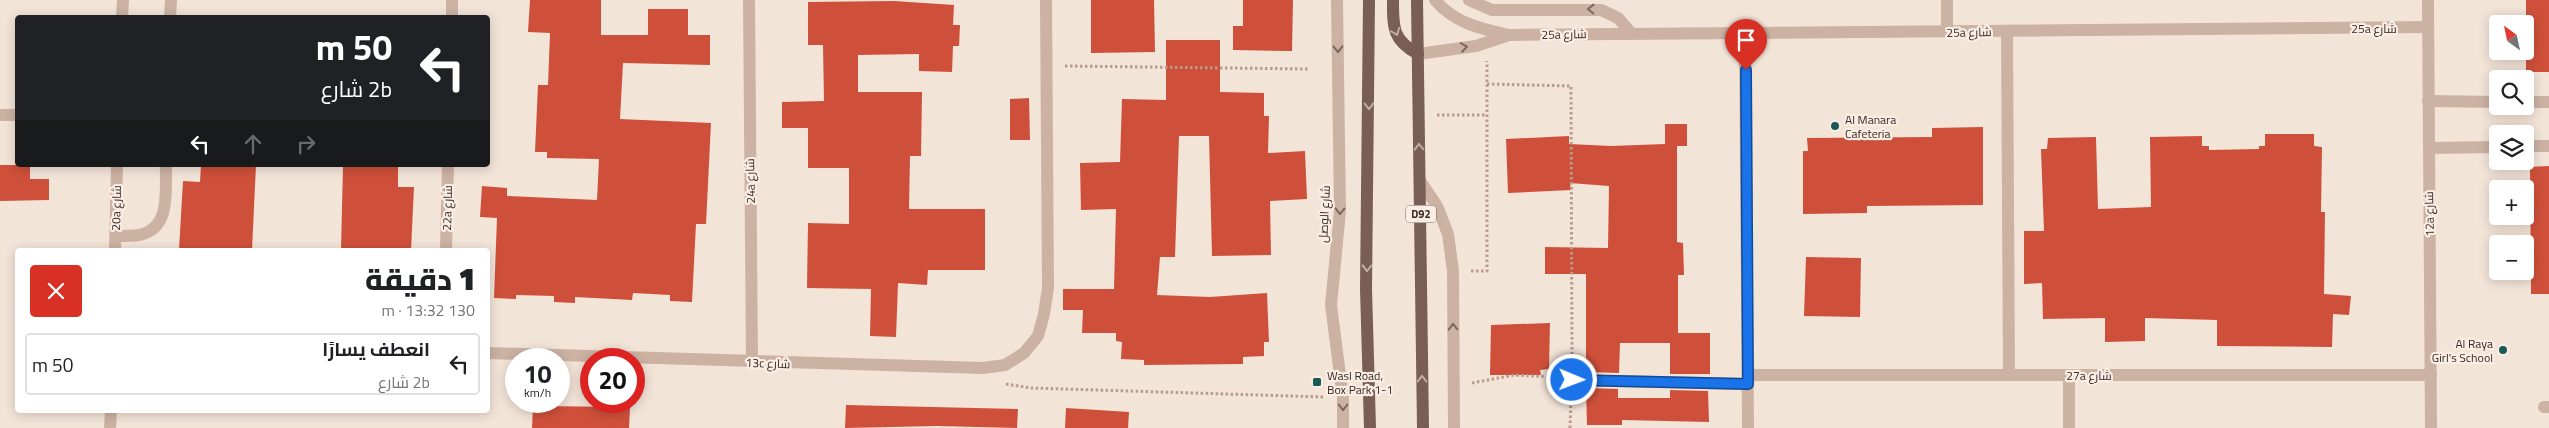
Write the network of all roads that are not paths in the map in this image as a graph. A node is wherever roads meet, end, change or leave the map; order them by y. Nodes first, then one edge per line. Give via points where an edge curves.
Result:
1 (123, 0) edge
2 (171, 0) edge
3 (452, 0) edge
4 (749, 0) edge
5 (1046, 0) edge
6 (1338, 0) edge
7 (1369, 0) edge
8 (1392, 0) edge
9 (1417, 0) edge
10 (1435, 0) edge
11 (1470, 0) edge
12 (1947, 0) edge
13 (2428, 0) edge
14 (122, 15) edge
15 (170, 15) edge
16 (452, 15) edge
17 (2428, 27) junction
18 (2007, 31) junction
19 (1745, 32) junction
20 (1947, 32) junction
21 (1631, 33) junction
22 (1509, 35) junction
23 (1418, 54) junction
24 (2428, 101) junction
25 (2489, 102) edge
26 (2534, 102) edge
27 (2549, 102) edge
28 (0, 115) edge
29 (15, 115) edge
30 (2534, 146) edge
31 (2549, 146) edge
32 (2489, 147) edge
33 (2428, 148) junction
34 (117, 167) edge
35 (166, 167) edge
36 (448, 167) edge
37 (1420, 182) junction
38 (116, 236) junction
39 (115, 248) edge
40 (446, 248) edge
41 (490, 353) edge
42 (752, 363) junction
43 (2009, 375) junction
44 (2069, 375) junction
45 (2431, 375) junction
46 (1572, 380) road end
47 (1748, 380) junction
48 (110, 413) edge
49 (110, 428) edge
50 (1343, 428) edge
51 (1370, 428) edge
52 (1423, 428) edge
53 (1454, 428) edge
54 (1748, 428) edge
55 (2069, 428) edge
56 (2431, 428) edge

1 - 14 street
2 - 15 street
3 - 16 street
4 - 42 street, 24a شارع
5 - 42 street, 13c شارع via 1048,288 1038,336 1024,354 1005,365 983,368
6 -> 50 street, شارع الوصل via 1340,211 1331,305 1343,398
7 -> 51 main road via 1366,290
8 -> 23 main road via 1396,33 1408,48
9 - 23 main road, D92
10 - 22 street, 25a شارع via 1465,24
21 -> 11 street via 1618,18 1601,10 1492,10
12 - 20 street
13 - 17 street, 12a شارع
17 - 18 street, 25a شارع
17 - 24 street, 12a شارع
18 - 20 street, 25a شارع
18 - 43 street
19 - 20 street, 25a شارع
19 - 21 street, 25a شارع
19 - 47 street
21 - 22 street, 25a شارع
23 -> 22 street, 25a شارع via 1476,46
37 -> 23 main road, D92
24 - 25 street
24 - 33 street, 12a شارع
26 - 27 street
28 - 29 street
30 - 31 street
32 - 33 street
33 - 45 street, 12a شارع
34 - 38 street, 20a شارع
35 - 38 street via 161,221 140,235
36 - 40 street, 22a شارع
52 -> 37 main road, D92
53 -> 37 street via 1453,271 1448,234 1436,206
38 - 39 street, 20a شارع
41 - 42 street, 13c شارع
43 - 44 street, 27a شارع
43 - 47 street, 27a شارع
44 - 45 street, 27a شارع
44 - 55 street
45 - 56 street, 12a شارع
46 - 47 street, 27a شارع
47 - 54 street
48 - 49 street

